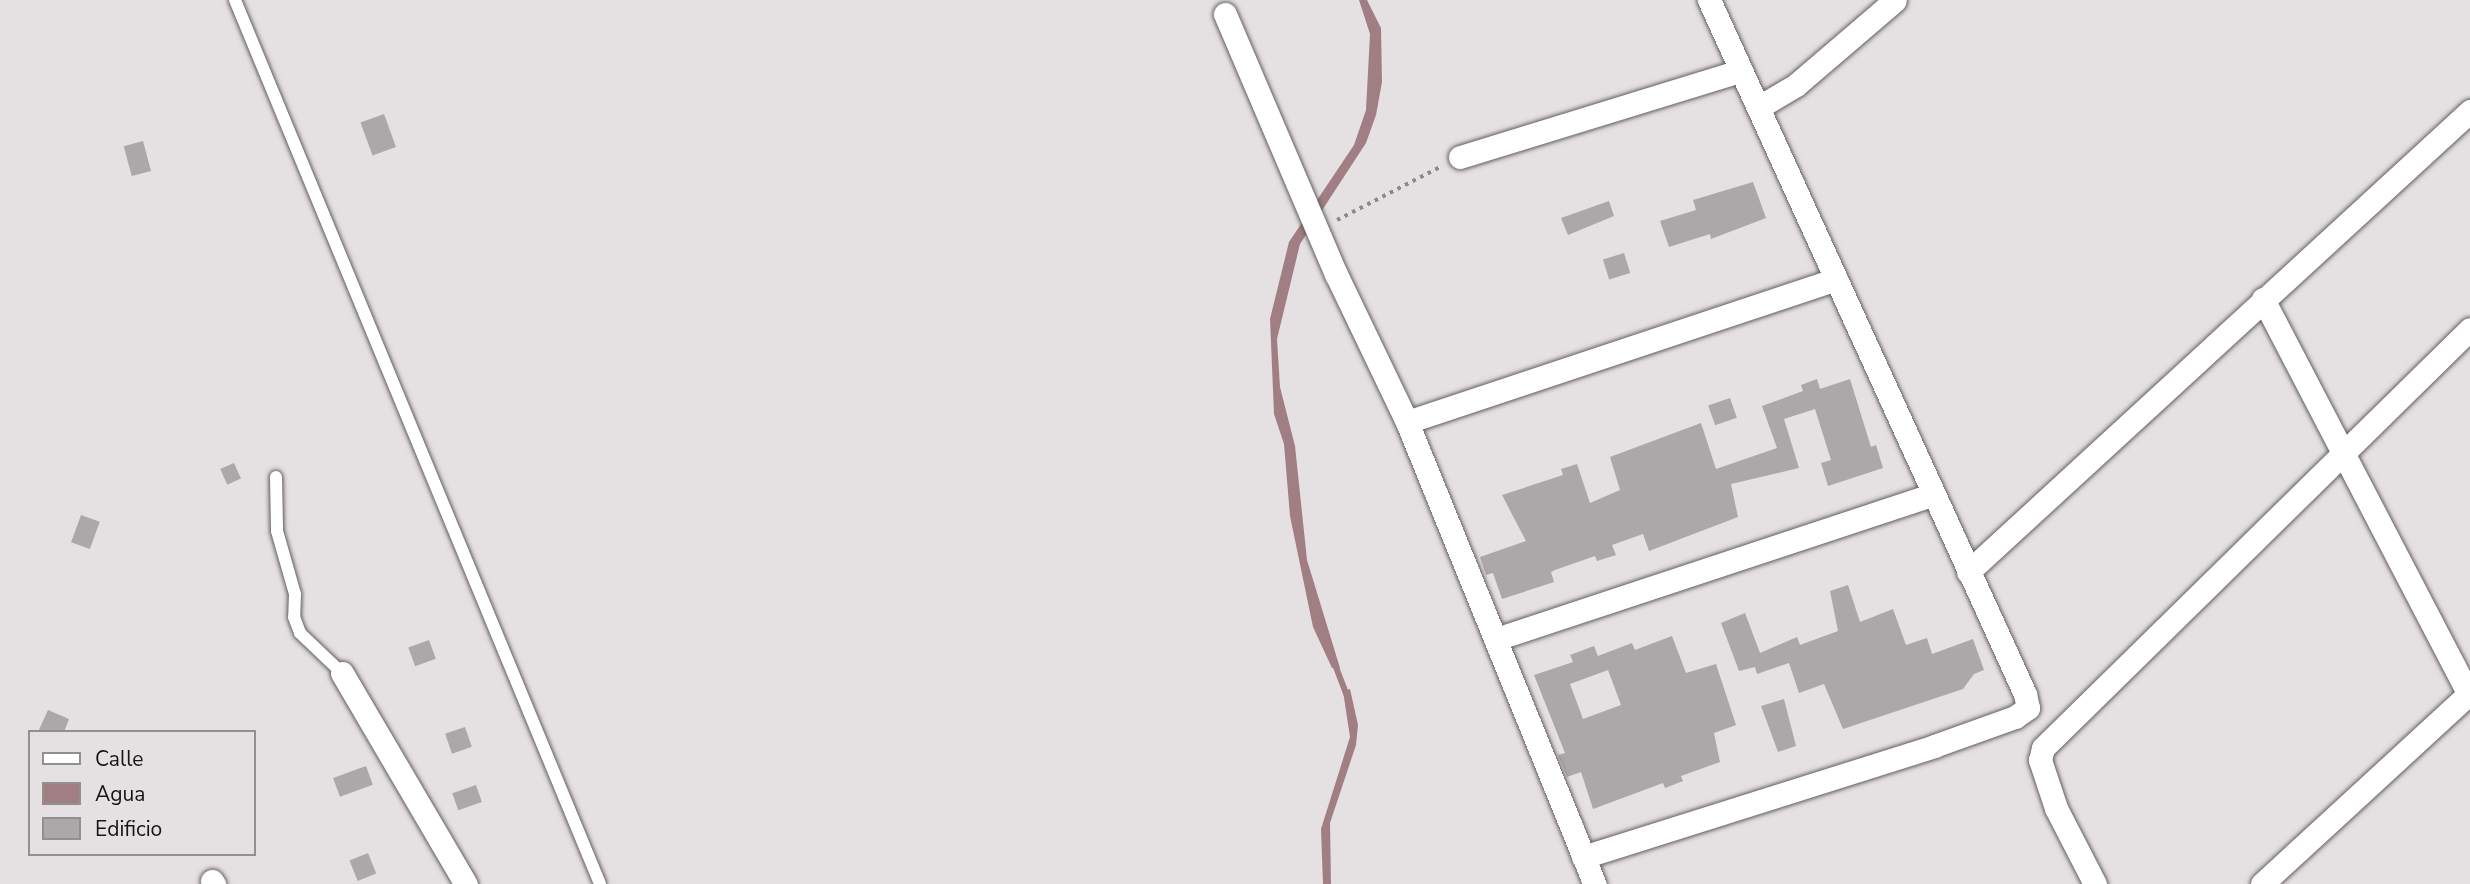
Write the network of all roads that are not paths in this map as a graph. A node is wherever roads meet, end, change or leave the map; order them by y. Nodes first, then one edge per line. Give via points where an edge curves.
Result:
1 (235, 0) edge
2 (1709, 0) edge
3 (1895, 0) edge
4 (1226, 14) dead end
5 (1741, 71) junction
6 (1759, 107) junction
7 (2470, 111) edge
8 (1460, 157) road end
9 (1836, 279) junction
10 (2263, 299) junction
11 (2470, 329) edge
12 (1407, 422) junction
13 (2344, 448) junction
14 (276, 477) dead end
15 (1932, 495) junction
16 (1968, 572) junction
17 (1496, 639) junction
18 (342, 673) joint
19 (2470, 695) edge
20 (1583, 857) junction
21 (466, 884) edge
22 (600, 884) edge
23 (1595, 884) edge
24 (2095, 884) edge
25 (2262, 884) edge

1 - 22 lane
2 - 5 street
3 - 6 street via 1796,85
4 - 12 street
5 - 6 street
5 - 8 street
6 - 9 street
7 - 10 street
9 - 12 street
9 - 15 street
10 - 13 street
10 - 16 street
11 - 13 street
12 - 17 street
13 - 19 street
13 - 24 street via 2043,748 2040,760 2056,808
14 - 18 lane via 277,531 295,594 294,617 300,633
15 - 16 street
15 - 17 street
16 - 20 street via 2025,694 2028,708 2023,713 1934,746
17 - 20 street
18 - 21 street
19 - 25 street
20 - 23 street

